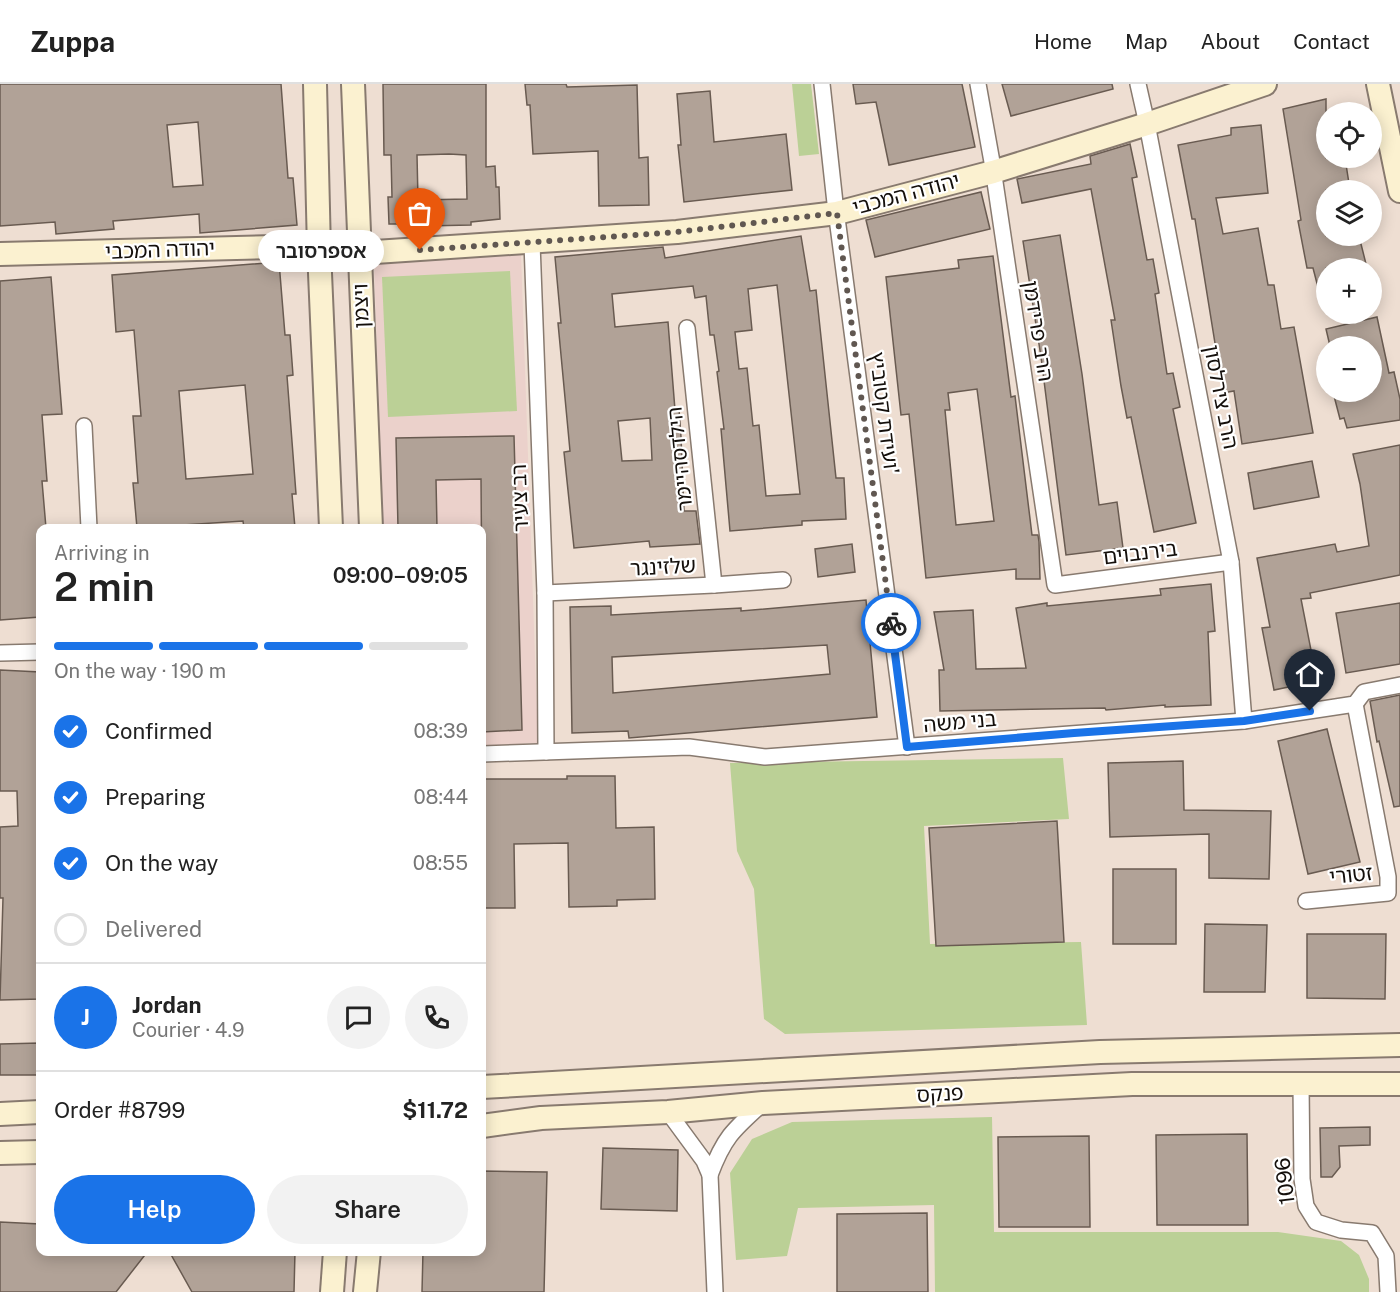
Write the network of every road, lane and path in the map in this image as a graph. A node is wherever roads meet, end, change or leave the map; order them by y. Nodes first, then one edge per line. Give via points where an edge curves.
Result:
1 (315, 84) edge
2 (353, 84) edge
3 (822, 84) edge
4 (978, 84) edge
5 (1138, 84) edge
6 (1265, 84) edge
7 (1378, 84) edge
8 (1147, 123) junction
9 (993, 172) junction
10 (1400, 191) edge
11 (837, 213) junction
12 (532, 243) junction
13 (358, 246) junction
14 (319, 250) junction
15 (0, 254) edge
16 (687, 328) dead end
17 (84, 426) dead end
18 (89, 524) edge
19 (331, 524) edge
20 (371, 524) edge
21 (1231, 562) junction
22 (783, 580) dead end
23 (714, 585) junction
24 (1055, 585) joint
25 (545, 593) junction
26 (36, 652) edge
27 (0, 653) edge
28 (1400, 685) edge
29 (1355, 704) junction
30 (1244, 721) junction
31 (907, 747) junction
32 (546, 752) junction
33 (486, 754) edge
34 (1306, 901) dead end
35 (1400, 1045) edge
36 (1301, 1084) junction
37 (1400, 1084) edge
38 (486, 1087) edge
39 (763, 1103) junction
40 (36, 1112) edge
41 (668, 1112) junction
42 (0, 1114) edge
43 (486, 1125) edge
44 (36, 1152) edge
45 (0, 1153) edge
46 (710, 1175) junction
47 (335, 1256) edge
48 (369, 1256) edge
49 (332, 1292) edge
50 (365, 1292) edge
51 (715, 1292) edge
52 (1388, 1292) edge

1 - 14 street, ויצמן
2 - 13 street, ויצמן
3 - 11 street, ועידת קטוביץ'
4 - 9 street, הרב פרידמן
5 - 8 street, הרב צירלסון
6 - 8 street, יהודה המכבי
7 - 10 street
8 - 9 street, יהודה המכבי
8 - 21 street, הרב צירלסון
9 - 11 street, יהודה המכבי
9 - 24 street, הרב פרידמן
11 - 12 street, יהודה המכבי via 677,232
11 - 31 street, ועידת קטוביץ'
12 - 13 street, יהודה המכבי
12 - 25 street, רב צעיר
13 - 14 street, יהודה המכבי
13 - 20 street, ויצמן
14 - 15 street, יהודה המכבי via 276,247
14 - 19 street, ויצמן
16 - 23 street, הילדסהיימר
17 - 18 street
21 - 24 street, בירנבוים
21 - 30 street, הרב צירלסון
22 - 23 street, שלזינגר
23 - 25 street, שלזינגר
25 - 32 street, רב צעיר
26 - 27 street
28 - 29 street, בני משה via 1364,692
29 - 30 street, בני משה
29 - 34 street, זטורי via 1388,892
30 - 31 street, בני משה
31 - 32 street, בני משה via 765,757 689,747
32 - 33 street, בני משה
35 - 38 street, פנקס via 1100,1052
36 - 37 street, פנקס
36 - 39 street, פנקס via 1132,1084
36 - 52 street, 1096 via 1306,1206 1317,1222 1341,1230 1372,1233 1386,1256
39 - 41 street, פנקס
39 - 46 street via 725,1140
40 - 42 street
41 - 43 street, פנקס via 541,1118
41 - 46 street
44 - 45 street
46 - 51 street
47 - 49 street
48 - 50 street

